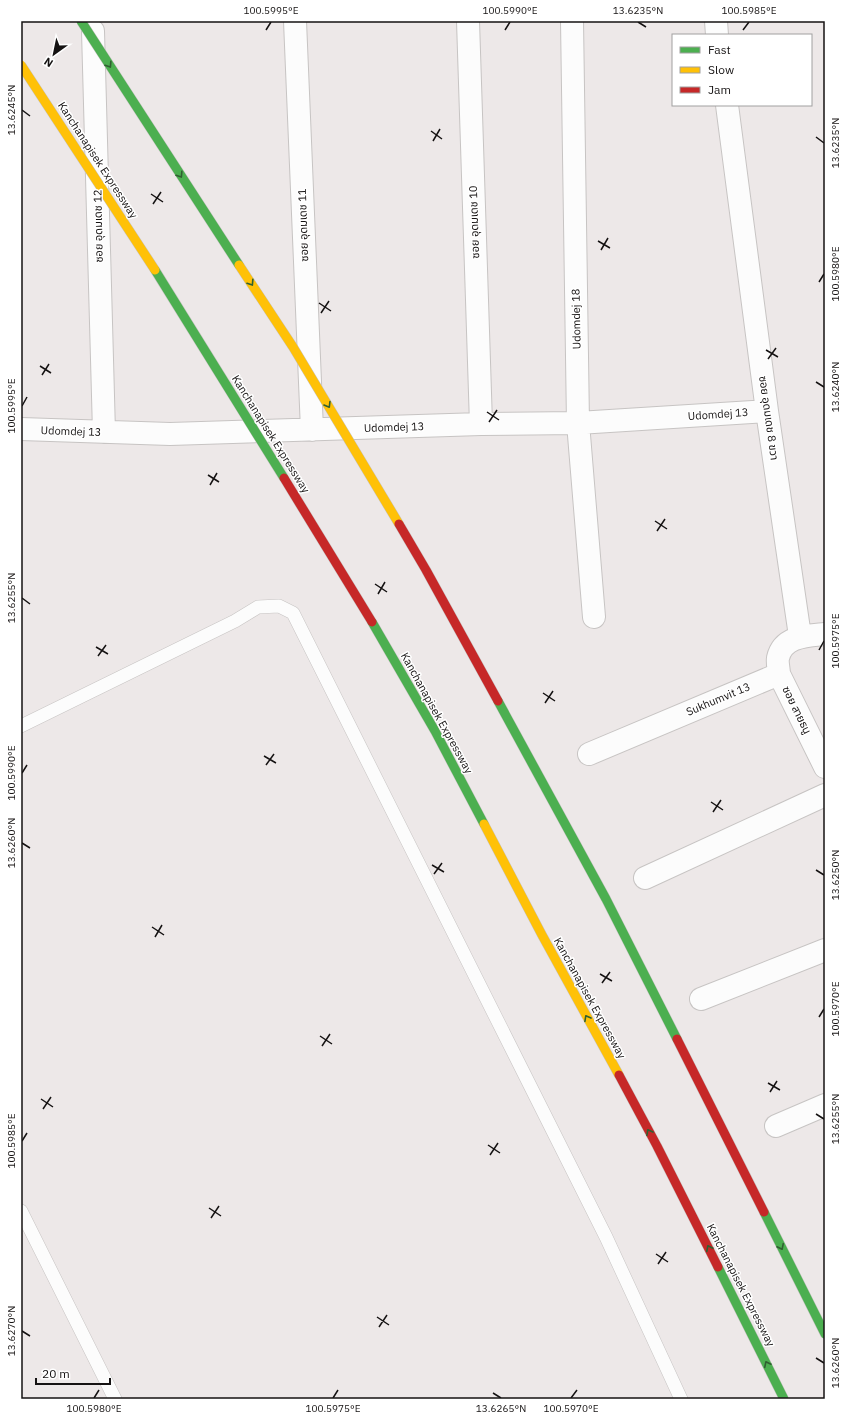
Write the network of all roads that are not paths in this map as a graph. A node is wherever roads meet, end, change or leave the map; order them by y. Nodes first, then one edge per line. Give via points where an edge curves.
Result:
1 (81, 21) edge
2 (93, 21) edge
3 (295, 21) edge
4 (468, 21) edge
5 (572, 21) edge
6 (716, 21) edge
7 (718, 34) edge
8 (21, 65) edge
9 (727, 106) edge
10 (768, 411) junction
11 (578, 423) junction
12 (481, 424) junction
13 (21, 429) edge
14 (312, 430) junction
15 (104, 432) junction
16 (594, 617) dead end
17 (825, 634) edge
18 (800, 636) junction
19 (779, 674) junction
20 (21, 726) edge
21 (589, 754) dead end
22 (825, 767) edge
23 (825, 795) edge
24 (645, 878) dead end
25 (825, 950) edge
26 (701, 999) dead end
27 (825, 1105) edge
28 (776, 1126) dead end
29 (21, 1211) edge
30 (825, 1334) edge
31 (115, 1399) edge
32 (681, 1399) edge
33 (784, 1399) edge

1 -> 30 highway, bridge via 293,347 426,570 606,899
2 - 15 street, ซอย อุดมเดช 12
3 - 14 street, ซอย อุดมเดช 11
4 - 12 street, ซอย อุดมเดช 10
5 - 11 street, Udomdej 18
6 - 7 street
33 -> 8 highway, Kanchanapisek Expressway, bridge via 657,1146 435,731 226,384
9 - 10 street, ซอย อุดมเดช 8 ขวา
10 - 11 street, Udomdej 13
10 - 18 street, ซอย อุดมเดช 8 ขวา
11 - 12 street, Udomdej 13
11 - 16 street, Udomdej 18
12 - 14 street, Udomdej 13
13 - 15 street, Udomdej 13
14 - 15 street, Udomdej 13 via 170,434
17 - 18 street
18 - 19 street via 789,641 782,649 778,658
19 - 21 street, Sukhumvit 13
19 - 22 street, ซอย สายธนู
20 - 32 lane via 235,621 258,607 279,606 293,613 598,1222
23 - 24 street
25 - 26 street
27 - 28 street
29 - 31 lane

